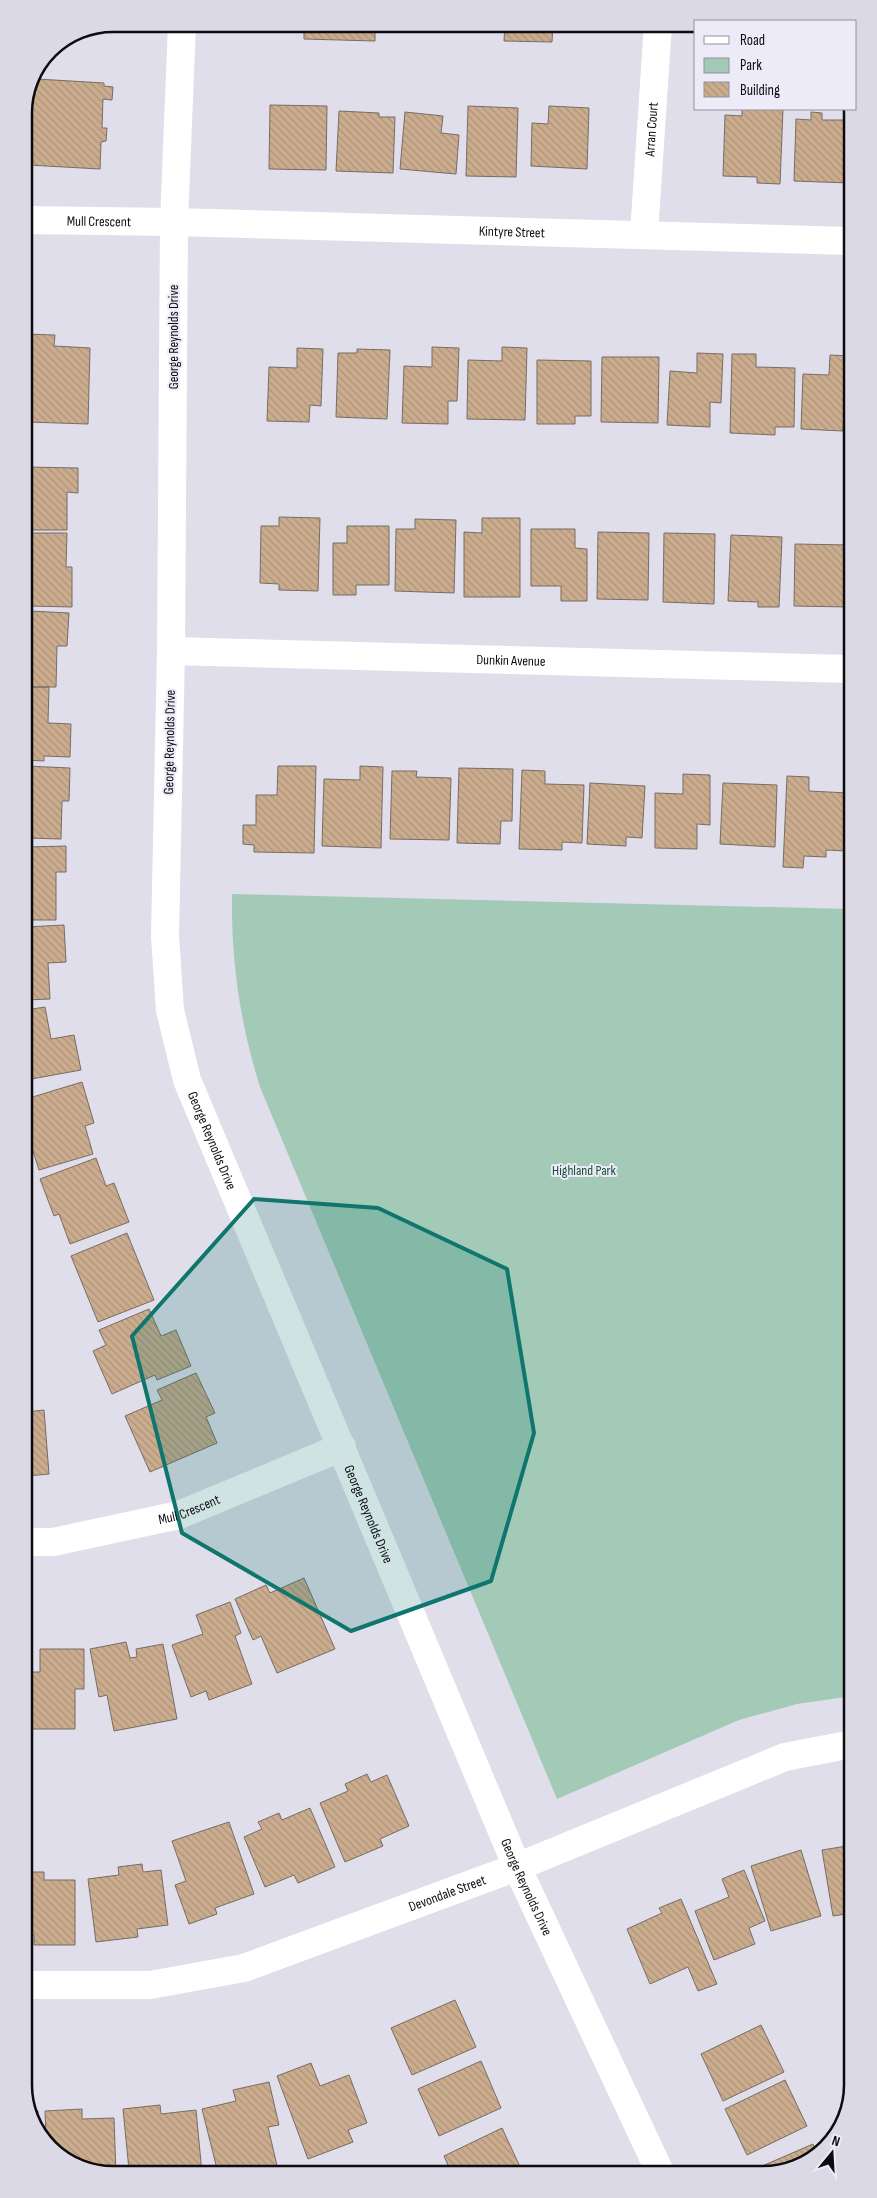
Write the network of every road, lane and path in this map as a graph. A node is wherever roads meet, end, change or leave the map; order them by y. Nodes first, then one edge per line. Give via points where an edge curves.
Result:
1 (182, 32) edge
2 (657, 33) edge
3 (33, 220) edge
4 (174, 222) junction
5 (644, 234) junction
6 (844, 241) edge
7 (171, 651) junction
8 (844, 669) edge
9 (342, 1447) junction
10 (32, 1542) edge
11 (844, 1746) edge
12 (517, 1868) junction
13 (32, 1985) edge
14 (656, 2166) edge

1 - 4 street, George Reynolds Drive
2 - 5 street, Arran Court
3 - 4 street, Mull Crescent
4 - 5 street, Kintyre Street
4 - 7 street, George Reynolds Drive
5 - 6 street, Kintyre Street
7 - 8 street, Dunkin Avenue
7 - 9 street, George Reynolds Drive via 165,936 170,1010 187,1080
9 - 10 street, Mull Crescent via 179,1515 54,1542
9 - 12 street, George Reynolds Drive
11 - 12 street, Devondale Street via 785,1757
12 - 13 street, Devondale Street via 244,1968 150,1985
12 - 14 street, George Reynolds Drive

